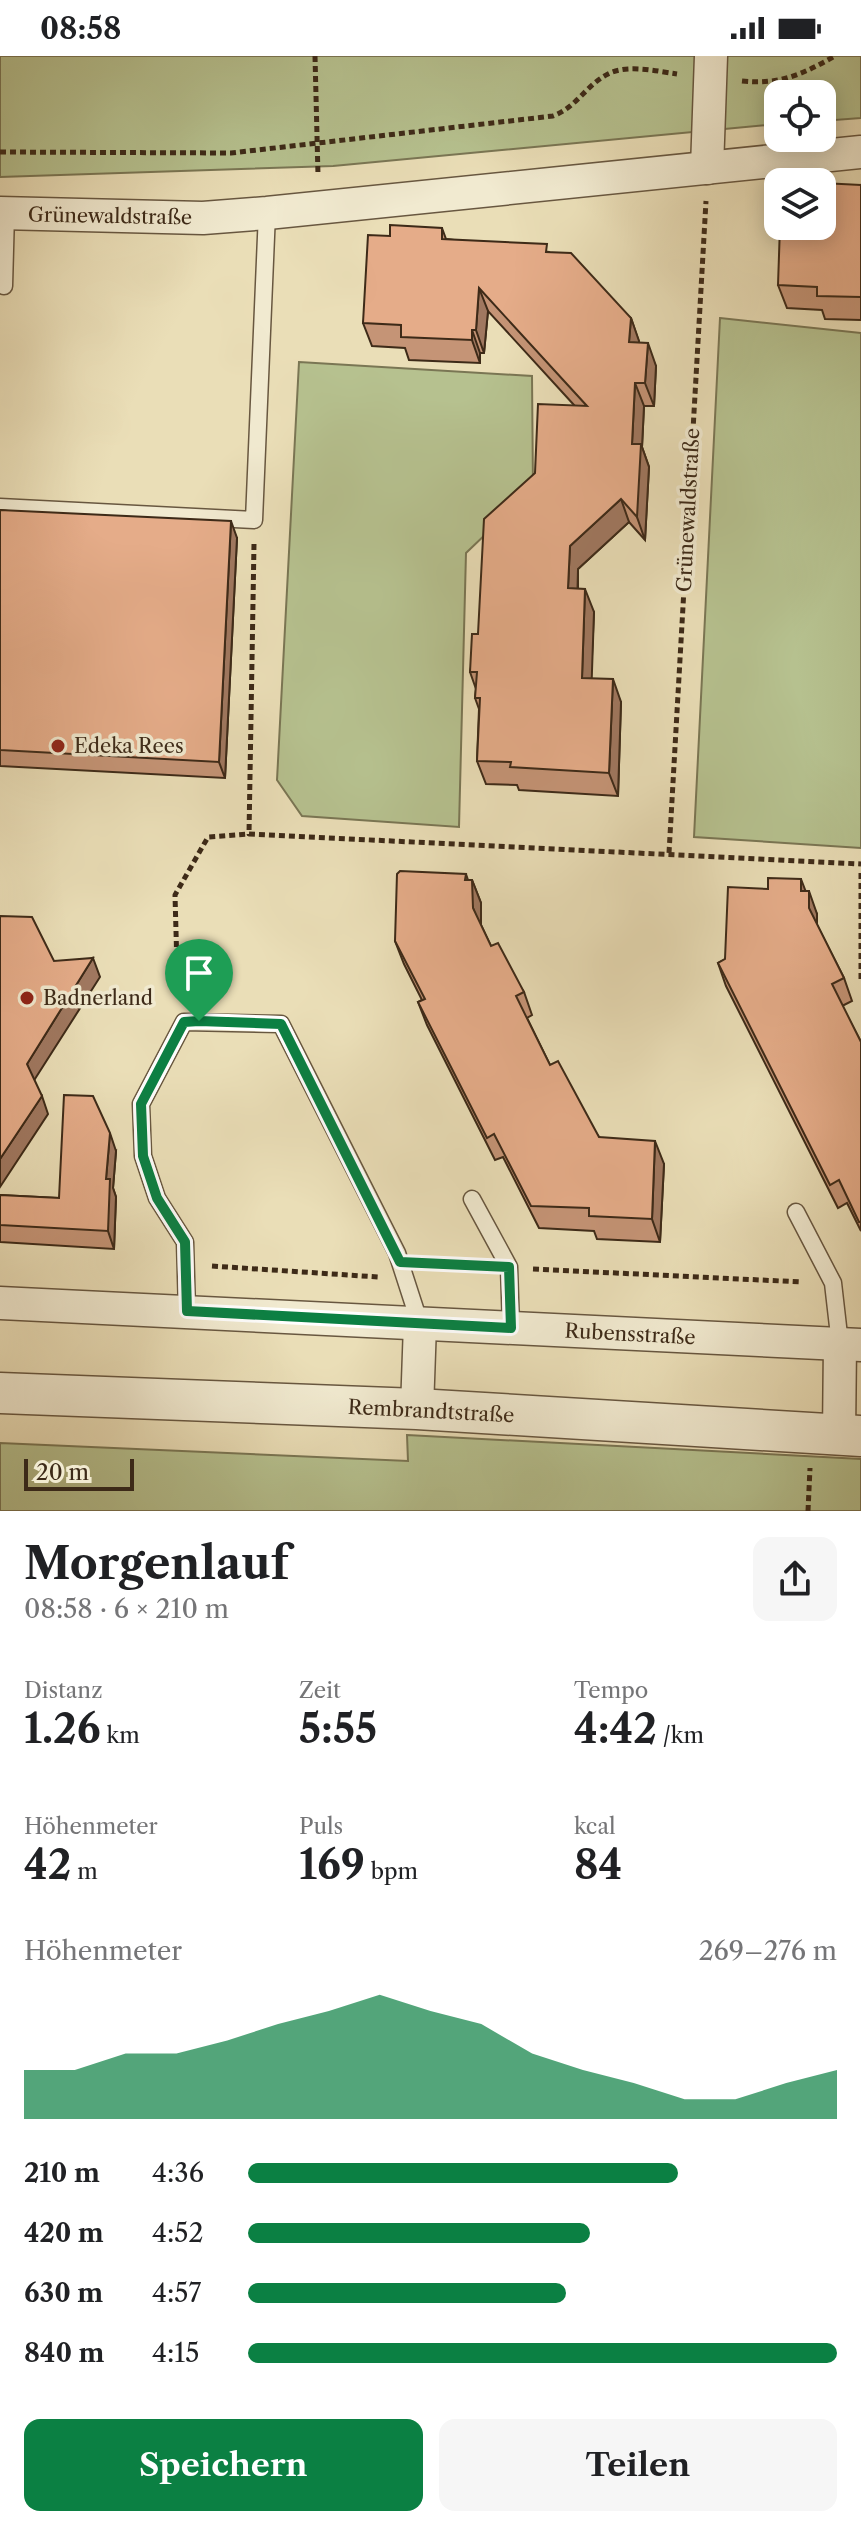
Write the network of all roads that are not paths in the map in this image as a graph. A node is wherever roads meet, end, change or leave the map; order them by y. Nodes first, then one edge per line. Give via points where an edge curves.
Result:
1 (710, 67) edge
2 (861, 152) edge
3 (707, 168) junction
4 (3, 213) edge
5 (267, 213) junction
6 (4, 286) dead end
7 (0, 507) edge
8 (472, 1199) dead end
9 (796, 1212) dead end
10 (0, 1303) edge
11 (187, 1311) junction
12 (420, 1324) junction
13 (511, 1328) junction
14 (850, 1344) edge
15 (0, 1393) edge
16 (417, 1409) junction
17 (850, 1436) edge

1 - 3 street
2 - 3 street, Grünewaldstraße
3 - 5 street, Grünewaldstraße
4 - 5 street, Grünewaldstraße via 203,218
4 - 6 lane
5 - 7 lane via 254,520
8 - 13 lane via 509,1267
9 - 14 lane via 833,1283
10 - 11 street, Rubensstraße
11 - 12 street, Rubensstraße
11 - 12 lane via 185,1242 157,1198 143,1156 141,1104 184,1022 281,1024 400,1262
12 - 13 street, Rubensstraße
12 - 16 street
13 - 14 street, Rubensstraße
14 - 17 street
15 - 16 street, Rembrandtstraße
16 - 17 street, Rembrandtstraße

